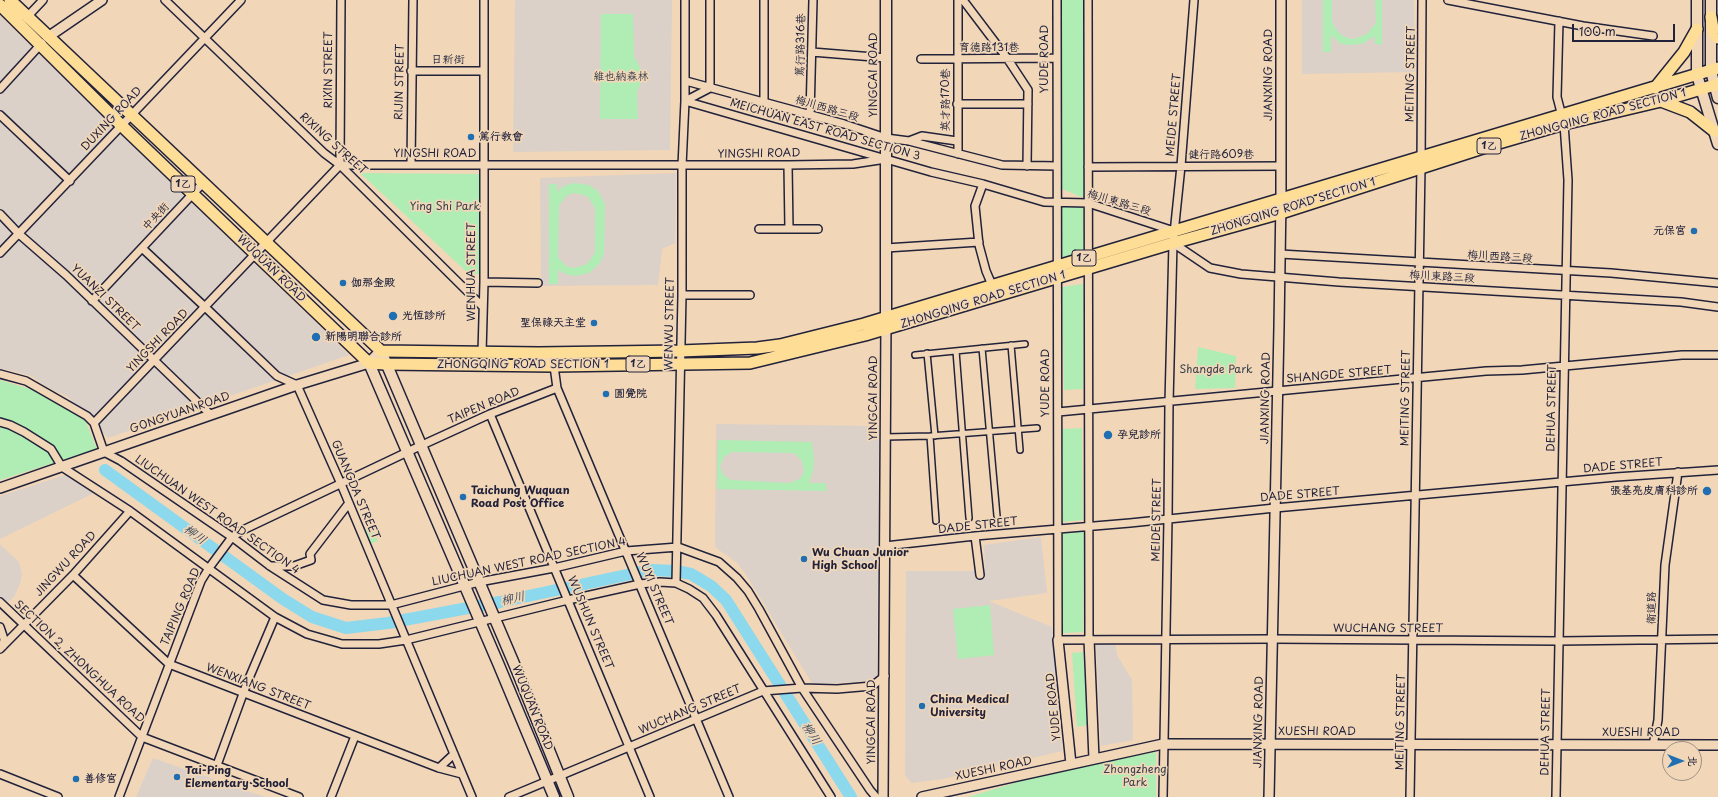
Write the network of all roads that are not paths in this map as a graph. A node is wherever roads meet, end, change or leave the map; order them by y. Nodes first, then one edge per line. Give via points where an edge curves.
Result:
1 (10, 0) edge
2 (43, 0) edge
3 (102, 0) edge
4 (165, 0) edge
5 (241, 0) edge
6 (341, 0) edge
7 (413, 0) edge
8 (484, 0) edge
9 (685, 0) edge
10 (710, 0) edge
11 (764, 0) edge
12 (813, 0) edge
13 (886, 0) edge
14 (958, 0) edge
15 (963, 0) edge
16 (1057, 0) edge
17 (1088, 0) edge
18 (1194, 0) edge
19 (1281, 0) edge
20 (1422, 0) edge
21 (1448, 0) edge
22 (1697, 0) edge
23 (1711, 0) edge
24 (0, 5) edge
25 (27, 17) junction
26 (1711, 17) junction
27 (1559, 21) junction
28 (1697, 30) junction
29 (1653, 36) dead end
30 (1718, 38) edge
31 (205, 39) junction
32 (44, 41) junction
33 (812, 52) junction
34 (886, 58) junction
35 (1007, 58) junction
36 (1057, 58) junction
37 (922, 59) dead end
38 (958, 59) junction
39 (1714, 69) edge
40 (411, 71) junction
41 (484, 72) junction
42 (1697, 75) junction
43 (686, 81) junction
44 (1716, 85) edge
45 (710, 88) junction
46 (1655, 88) junction
47 (0, 90) edge
48 (1701, 90) junction
49 (1718, 98) edge
50 (685, 101) junction
51 (1661, 101) junction
52 (764, 102) junction
53 (957, 104) junction
54 (1028, 104) junction
55 (0, 115) edge
56 (130, 115) junction
57 (810, 115) junction
58 (1562, 119) junction
59 (122, 126) junction
60 (1714, 131) junction
61 (886, 138) junction
62 (909, 141) junction
63 (957, 141) junction
64 (1718, 144) edge
65 (958, 154) junction
66 (886, 159) junction
67 (1421, 162) junction
68 (340, 165) junction
69 (411, 165) junction
70 (483, 165) junction
71 (788, 165) junction
72 (682, 166) junction
73 (1027, 166) junction
74 (1057, 166) junction
75 (1181, 166) junction
76 (1281, 166) junction
77 (1088, 167) junction
78 (70, 181) junction
79 (202, 183) junction
80 (983, 184) junction
81 (193, 194) junction
82 (1281, 198) junction
83 (1057, 202) junction
84 (1088, 203) junction
85 (1281, 213) junction
86 (0, 214) edge
87 (759, 229) dead end
88 (789, 229) junction
89 (818, 229) dead end
90 (1174, 231) junction
91 (19, 234) junction
92 (979, 242) junction
93 (266, 243) junction
94 (1173, 243) junction
95 (142, 248) junction
96 (886, 248) junction
97 (0, 253) edge
98 (255, 254) junction
99 (1280, 254) junction
100 (1088, 256) junction
101 (1419, 263) junction
102 (1058, 266) junction
103 (1088, 268) junction
104 (1565, 272) junction
105 (1280, 277) junction
106 (1058, 278) junction
107 (484, 282) junction
108 (1718, 282) edge
109 (538, 283) dead end
110 (992, 285) junction
111 (1418, 287) junction
112 (682, 295) junction
113 (750, 295) dead end
114 (1565, 295) junction
115 (92, 301) junction
116 (206, 307) junction
117 (483, 307) junction
118 (1718, 307) edge
119 (886, 317) junction
120 (886, 329) junction
121 (1025, 344) dead end
122 (1011, 345) junction
123 (982, 348) junction
124 (680, 351) junction
125 (956, 351) junction
126 (381, 352) junction
127 (482, 353) junction
128 (539, 354) junction
129 (927, 354) junction
130 (915, 355) dead end
131 (1718, 356) edge
132 (154, 361) junction
133 (368, 363) junction
134 (680, 363) junction
135 (385, 364) junction
136 (554, 366) junction
137 (1564, 366) junction
138 (0, 374) edge
139 (1417, 379) junction
140 (297, 385) junction
141 (557, 388) junction
142 (1278, 392) junction
143 (1168, 403) junction
144 (1089, 410) junction
145 (1058, 412) junction
146 (490, 414) junction
147 (211, 415) junction
148 (0, 422) edge
149 (94, 423) junction
150 (1037, 428) dead end
151 (1018, 429) junction
152 (990, 432) junction
153 (962, 434) junction
154 (932, 436) junction
155 (886, 437) junction
156 (420, 446) junction
157 (1020, 450) dead end
158 (104, 452) junction
159 (408, 452) junction
160 (62, 467) junction
161 (1718, 470) edge
162 (1678, 472) junction
163 (1562, 482) junction
164 (341, 484) junction
165 (0, 488) edge
166 (1415, 496) junction
167 (349, 503) junction
168 (1276, 508) junction
169 (130, 511) junction
170 (997, 516) dead end
171 (969, 518) dead end
172 (1168, 518) junction
173 (936, 521) dead end
174 (1089, 525) junction
175 (1058, 528) junction
176 (975, 536) junction
177 (232, 537) junction
178 (885, 546) junction
179 (678, 548) junction
180 (626, 553) junction
181 (270, 566) junction
182 (209, 568) junction
183 (556, 571) junction
184 (73, 575) junction
185 (980, 575) dead end
186 (639, 581) junction
187 (479, 582) junction
188 (676, 583) junction
189 (465, 585) junction
190 (567, 596) junction
191 (0, 602) edge
192 (393, 608) junction
193 (275, 617) junction
194 (495, 619) junction
195 (480, 622) junction
196 (24, 625) junction
197 (0, 627) edge
198 (1089, 639) junction
199 (1166, 639) junction
200 (1273, 639) junction
201 (1718, 639) edge
202 (406, 640) junction
203 (1058, 640) junction
204 (1413, 640) junction
205 (1662, 640) junction
206 (1559, 641) junction
207 (1, 647) edge
208 (169, 664) junction
209 (885, 676) junction
210 (799, 688) junction
211 (763, 691) junction
212 (243, 693) junction
213 (696, 718) junction
214 (355, 736) junction
215 (142, 737) junction
216 (1163, 744) junction
217 (1270, 744) junction
218 (1411, 744) junction
219 (1557, 744) junction
220 (1653, 745) junction
221 (1718, 745) edge
222 (630, 747) junction
223 (454, 754) junction
224 (1094, 759) junction
225 (1071, 764) junction
226 (217, 765) junction
227 (440, 768) junction
228 (0, 774) edge
229 (462, 774) junction
230 (559, 775) junction
231 (547, 781) junction
232 (58, 797) edge
233 (119, 797) edge
234 (299, 797) edge
235 (331, 797) edge
236 (472, 797) edge
237 (509, 797) edge
238 (554, 797) edge
239 (568, 797) edge
240 (650, 797) edge
241 (729, 797) edge
242 (831, 797) edge
243 (876, 797) edge
244 (883, 797) edge
245 (922, 797) edge
246 (1163, 797) edge
247 (1269, 797) edge
248 (1410, 797) edge
249 (1556, 797) edge

1 - 25 main road, WUQUAN ROAD / 1乙
2 - 25 street
3 - 32 street
4 - 31 street, RIXING STREET
5 - 31 street, DUXING ROAD
6 - 68 street, RIXIN STREET
7 - 40 street, RIJIN STREET
8 - 41 street, WENHUA STREET
9 - 43 street
10 - 45 street
11 - 52 street
12 - 33 street, 篤行路316巷
13 - 34 main road, YINGCAI ROAD
14 - 38 street, 英才路170巷
15 - 35 street
16 - 36 street, YUDE ROAD
17 - 77 street
18 - 75 street, MEIDE STREET
19 - 76 street, JIANXING ROAD
20 - 67 street, MEITING STREET
21 - 27 street
22 - 28 main road
23 - 26 main road
24 - 32 main road, WUQUAN ROAD / 1乙
25 - 32 main road, WUQUAN ROAD / 1乙
26 - 30 main road via 1714,34
26 - 39 main road
27 - 29 street
27 - 58 street, DEHUA STREET via 1557,92
28 - 42 main road
28 - 46 main road via 1684,52
31 - 56 street, DUXING ROAD
31 - 68 street, RIXING STREET via 324,153
32 - 47 street
32 - 56 main road, WUQUAN ROAD / 1乙
32 - 59 main road, WUQUAN ROAD / 1乙
33 - 34 street
33 - 57 street, 篤行路316巷
34 - 61 main road, YINGCAI ROAD
35 - 36 street, 育德路131巷
35 - 38 street, 育德路131巷
35 - 54 street via 1028,90
36 - 74 street, YUDE ROAD
37 - 38 street, 育德路131巷
38 - 53 street, 英才路170巷
39 - 42 main road, ZHONGQING ROAD SECTION 1 / 1乙
39 - 44 main road
40 - 41 street, 日新街
40 - 69 street, RIJIN STREET
41 - 70 street, WENHUA STREET
42 - 46 main road, ZHONGQING ROAD SECTION 1 / 1乙
42 - 48 main road
43 - 45 street, 梅川西路三段
43 - 50 street
44 - 48 main road, ZHONGQING ROAD SECTION 1 / 1乙
44 - 49 main road
45 - 50 street
45 - 52 street, 梅川西路三段
46 - 58 main road, ZHONGQING ROAD SECTION 1 / 1乙
48 - 51 main road, ZHONGQING ROAD SECTION 1 / 1乙
48 - 60 main road
50 - 66 street, MEICHUAN EAST ROAD SECTION 3
50 - 72 street, WENWU STREET
51 - 58 main road, ZHONGQING ROAD SECTION 1 / 1乙
51 - 60 main road via 1690,112
52 - 57 street, 梅川西路三段
53 - 54 street
53 - 63 street, 英才路170巷
54 - 73 street
55 - 78 street
56 - 59 street, DUXING ROAD
56 - 79 main road, WUQUAN ROAD / 1乙
57 - 61 street, 梅川西路三段
58 - 67 main road, ZHONGQING ROAD SECTION 1 / 1乙
58 - 104 street, DEHUA STREET via 1568,180
59 - 78 street, DUXING ROAD
59 - 81 main road, WUQUAN ROAD / 1乙
60 - 64 main road
61 - 62 street, 梅川西路三段
61 - 66 main road, YINGCAI ROAD
62 - 63 street, 英才路170巷 via 922,136
62 - 65 street, 梅川西路三段
63 - 65 street, 英才路170巷
65 - 73 street, 梅川西路三段 via 1002,166
66 - 71 street, YINGSHI ROAD via 853,164
66 - 80 street, MEICHUAN EAST ROAD SECTION 3
66 - 96 main road, YINGCAI ROAD
67 - 82 main road, ZHONGQING ROAD SECTION 1 / 1乙
67 - 85 main road, ZHONGQING ROAD SECTION 1 / 1乙
67 - 101 street, MEITING STREET
68 - 69 street, YINGSHI ROAD
68 - 93 street, YINGSHI ROAD
68 - 117 street, RIXING STREET
69 - 70 street, YINGSHI ROAD
70 - 72 street, YINGSHI ROAD
70 - 107 street, WENHUA STREET
71 - 72 street, YINGSHI ROAD
71 - 88 street
72 - 112 street, WENWU STREET
73 - 74 street, 梅川西路三段
74 - 83 street, YUDE ROAD
75 - 76 street, 健行路609巷
75 - 77 street, 健行路609巷
75 - 90 street, MEIDE STREET
76 - 82 street, JIANXING ROAD
77 - 84 street
78 - 91 street, DUXING ROAD
79 - 81 street, 中央街
79 - 93 main road, WUQUAN ROAD / 1乙
80 - 83 street, MEICHUAN EAST ROAD SECTION 3 via 1044,202
80 - 92 street via 975,206
81 - 95 street, 中央街
81 - 98 main road, WUQUAN ROAD / 1乙
82 - 85 street, JIANXING ROAD
82 - 90 main road, ZHONGQING ROAD SECTION 1 / 1乙
83 - 84 street, 梅川東路三段
83 - 102 street, YUDE ROAD
84 - 90 street, 梅川東路三段
84 - 100 street
85 - 94 main road, ZHONGQING ROAD SECTION 1 / 1乙
85 - 99 street, JIANXING ROAD
86 - 91 street, YUANZI STREET
87 - 88 street
88 - 89 street
90 - 94 street, MEIDE STREET
90 - 100 main road, ZHONGQING ROAD SECTION 1 / 1乙
91 - 97 street, DUXING ROAD
91 - 115 street, YUANZI STREET
92 - 96 street
92 - 110 street
93 - 98 street, YINGSHI ROAD
93 - 126 main road, WUQUAN ROAD / 1乙
94 - 103 main road, ZHONGQING ROAD SECTION 1 / 1乙
94 - 105 street, 梅川東路三段 via 1210,268
94 - 143 street, MEIDE STREET
95 - 115 street, 中央街
95 - 116 street
96 - 119 main road, YINGCAI ROAD
98 - 116 street, YINGSHI ROAD
98 - 133 main road, WUQUAN ROAD / 1乙
99 - 101 street, 梅川西路三段
99 - 105 street, JIANXING ROAD
100 - 102 main road, ZHONGQING ROAD SECTION 1 / 1乙
100 - 103 street
101 - 104 street, 梅川西路三段
101 - 111 street, MEITING STREET
102 - 106 street, YUDE ROAD
102 - 110 main road, ZHONGQING ROAD SECTION 1 / 1乙
103 - 106 main road, ZHONGQING ROAD SECTION 1 / 1乙
103 - 144 street
104 - 108 street, 梅川西路三段 via 1611,273
104 - 114 street, DEHUA STREET
105 - 111 street, 梅川東路三段
105 - 142 street, JIANXING ROAD
106 - 120 main road, ZHONGQING ROAD SECTION 1 / 1乙
106 - 145 street, YUDE ROAD
107 - 109 street
107 - 117 street, WENHUA STREET
110 - 119 main road, ZHONGQING ROAD SECTION 1 / 1乙
111 - 114 street, 梅川東路三段
111 - 139 street, MEITING STREET
112 - 113 street
112 - 124 street, WENWU STREET
114 - 118 street, 梅川東路三段 via 1681,302
114 - 137 street, DEHUA STREET
115 - 132 street, YUANZI STREET
116 - 132 street, YINGSHI ROAD
116 - 140 street via 277,376
117 - 127 street, WENHUA STREET
119 - 120 street, YINGCAI ROAD
119 - 124 main road, ZHONGQING ROAD SECTION 1 / 1乙 via 780,345
120 - 134 main road, ZHONGQING ROAD SECTION 1 / 1乙 via 750,363
120 - 155 street, YINGCAI ROAD
121 - 122 street
122 - 123 street
122 - 151 street
123 - 125 street
123 - 152 street
124 - 128 main road, ZHONGQING ROAD SECTION 1 / 1乙
124 - 134 street, WENWU STREET
125 - 129 street
125 - 153 street
126 - 127 main road, ZHONGQING ROAD SECTION 1 / 1乙
126 - 133 main road
126 - 135 main road
127 - 128 main road, ZHONGQING ROAD SECTION 1 / 1乙
128 - 136 street
129 - 130 street
129 - 154 street
131 - 137 street, SHANGDE STREET via 1682,355
132 - 147 street, YUANZI STREET
132 - 149 street, YINGSHI ROAD
133 - 135 main road, ZHONGQING ROAD SECTION 1 / 1乙
133 - 140 street, GONGYUAN ROAD
133 - 159 main road, WUQUAN ROAD
134 - 136 main road, ZHONGQING ROAD SECTION 1 / 1乙
134 - 179 street, WENWU STREET
135 - 136 main road, ZHONGQING ROAD SECTION 1 / 1乙
135 - 156 main road
136 - 141 street, WUYI STREET
137 - 139 street, SHANGDE STREET
137 - 163 street, DEHUA STREET
138 - 149 street via 26,381 87,416
139 - 142 street, SHANGDE STREET
139 - 166 street, MEITING STREET
140 - 147 street, GONGYUAN ROAD
140 - 164 street, GUANGDA STREET
141 - 146 street, TAIPEN ROAD
141 - 180 street, WUYI STREET
142 - 143 street, SHANGDE STREET
142 - 168 street, JIANXING ROAD
143 - 144 street, SHANGDE STREET
143 - 172 street, MEIDE STREET
144 - 145 street, SHANGDE STREET
144 - 174 street
145 - 175 street, YUDE ROAD
146 - 156 street, TAIPEN ROAD
146 - 183 street, WUSHUN STREET
147 - 158 street, GONGYUAN ROAD
148 - 160 street via 24,432 50,450
149 - 158 street
150 - 151 street
151 - 152 street
151 - 157 street
152 - 153 street
152 - 170 street
153 - 154 street
153 - 171 street
154 - 155 street
154 - 173 street
155 - 178 street, YINGCAI ROAD
156 - 159 street, TAIPING ROAD
156 - 187 main road
158 - 160 street, GONGYUAN ROAD
158 - 177 street, LIUCHUAN WEST ROAD SECTION 4
159 - 164 street, TAIPING ROAD
159 - 189 main road, WUQUAN ROAD
160 - 165 street, GONGYUAN ROAD
160 - 169 street
161 - 162 street, DADE STREET
162 - 163 street, DADE STREET
162 - 205 street, 衛道路 via 1664,565
163 - 166 street, DADE STREET
163 - 206 street, DEHUA STREET
164 - 167 street, GUANGDA STREET
164 - 177 street, TAIPING ROAD
166 - 168 street, DADE STREET
166 - 204 street, MEITING STREET
167 - 181 street via 310,554 311,560 294,566
167 - 192 street, GUANGDA STREET
168 - 172 street, DADE STREET
168 - 200 street, JIANXING ROAD
169 - 182 street
169 - 184 street, JINGWU ROAD
172 - 174 street, DADE STREET
172 - 199 street, MEIDE STREET
174 - 175 street, DADE STREET
174 - 198 street
175 - 176 street, DADE STREET
175 - 203 street, YUDE ROAD
176 - 178 street, DADE STREET
176 - 185 street
177 - 181 street, LIUCHUAN WEST ROAD SECTION 4
177 - 182 street, TAIPING ROAD
178 - 209 street, YINGCAI ROAD
179 - 180 street, LIUCHUAN WEST ROAD SECTION 4
179 - 188 street, WENWU STREET
179 - 210 street, LIUCHUAN WEST ROAD SECTION 4 via 719,562 737,578 759,609
180 - 183 street, LIUCHUAN WEST ROAD SECTION 4
180 - 186 street, WUYI STREET
181 - 192 street, LIUCHUAN WEST ROAD SECTION 4 via 323,600
182 - 193 street
182 - 208 street, TAIPING ROAD
183 - 187 street, LIUCHUAN WEST ROAD SECTION 4
183 - 190 street, WUSHUN STREET
184 - 196 street, JINGWU ROAD
184 - 208 street, WENXIANG STREET
186 - 188 street
186 - 190 street
186 - 213 street, WUYI STREET
187 - 189 street, LIUCHUAN WEST ROAD SECTION 4
187 - 194 main road, WUQUAN ROAD
188 - 211 street via 703,598
189 - 192 street, LIUCHUAN WEST ROAD SECTION 4
189 - 195 main road, WUQUAN ROAD
190 - 194 street
190 - 222 street, WUSHUN STREET
191 - 196 street, SECTION 2, ZHONGHUA ROAD
192 - 202 street, GUANGDA STREET
193 - 202 street via 307,634 342,644 379,644
193 - 212 street
194 - 195 street
194 - 230 main road, WUQUAN ROAD
195 - 202 street
195 - 231 main road, WUQUAN ROAD
196 - 207 street, JINGWU ROAD
196 - 215 street, SECTION 2, ZHONGHUA ROAD
197 - 207 street via 4,639
198 - 199 street, WUCHANG STREET
198 - 203 street, WUCHANG STREET
198 - 224 street
199 - 200 street, WUCHANG STREET
199 - 216 street, MEIDE STREET
200 - 204 street, WUCHANG STREET
200 - 217 street, JIANXING ROAD
201 - 205 street, WUCHANG STREET
202 - 223 street, GUANGDA STREET
203 - 225 street, YUDE ROAD
204 - 206 street, WUCHANG STREET
204 - 218 street, MEITING STREET
205 - 206 street, WUCHANG STREET
205 - 220 street, 衛道路 via 1658,720
206 - 219 street, DEHUA STREET
208 - 212 street, WENXIANG STREET
208 - 215 street, TAIPING ROAD
209 - 210 street, WUCHANG STREET via 872,686 837,689
209 - 244 street, YINGCAI ROAD
210 - 211 street, WUCHANG STREET
210 - 243 street, LIUCHUAN WEST ROAD SECTION 4
211 - 213 street, WUCHANG STREET
211 - 242 street
212 - 214 street, WENXIANG STREET
212 - 226 street
213 - 222 street, WUCHANG STREET
213 - 241 street, WUYI STREET
214 - 227 street, WENXIANG STREET
214 - 235 street
215 - 226 street, SECTION 2, ZHONGHUA ROAD
215 - 233 street, TAIPING ROAD
216 - 217 street, XUESHI ROAD
216 - 224 street, XUESHI ROAD
216 - 246 street, MEIDE STREET
217 - 218 street, XUESHI ROAD
217 - 247 street, JIANXING ROAD
218 - 219 street, XUESHI ROAD
218 - 248 street, MEITING STREET
219 - 220 street, XUESHI ROAD
219 - 249 street, DEHUA STREET
220 - 221 street, XUESHI ROAD
222 - 230 street, WUCHANG STREET
222 - 240 street, WUSHUN STREET
223 - 227 street
223 - 229 street, GUANGDA STREET
224 - 225 street, XUESHI ROAD
225 - 245 street, XUESHI ROAD
226 - 234 street, SECTION 2, ZHONGHUA ROAD
227 - 229 street, WENXIANG STREET
228 - 232 street
229 - 236 street, GUANGDA STREET
230 - 231 street, WUCHANG STREET
230 - 239 main road, WUQUAN ROAD
231 - 237 street, WUCHANG STREET
231 - 238 main road, WUQUAN ROAD

